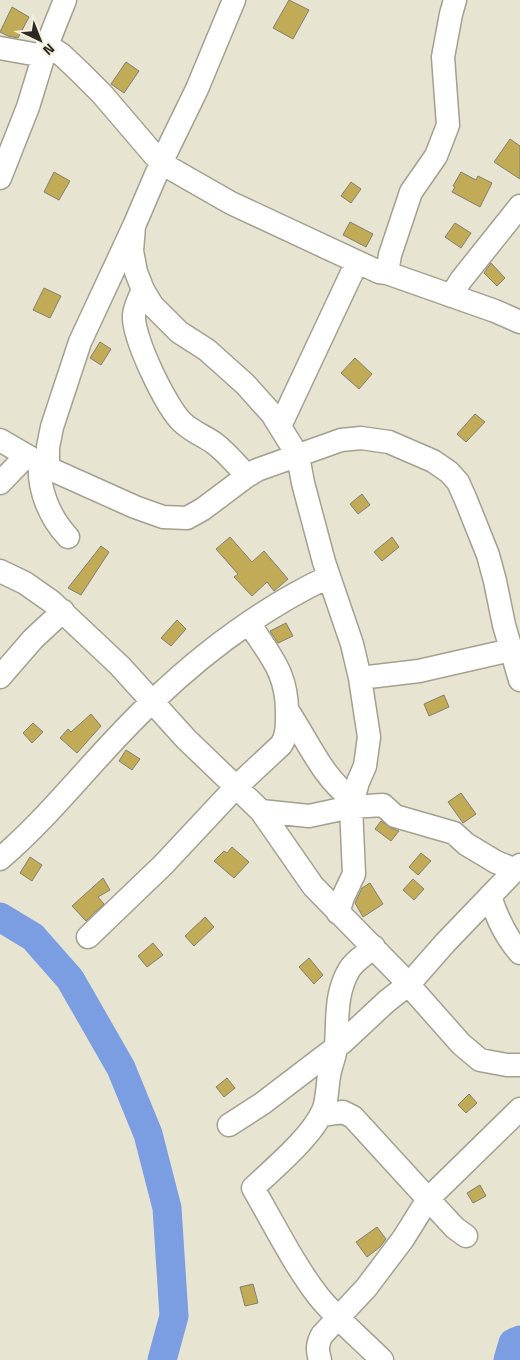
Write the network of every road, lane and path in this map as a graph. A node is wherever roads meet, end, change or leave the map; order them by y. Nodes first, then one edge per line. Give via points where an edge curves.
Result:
1 (65, 0) edge
2 (234, 0) edge
3 (454, 0) edge
4 (0, 48) edge
5 (45, 51) junction
6 (161, 163) junction
7 (0, 178) edge
8 (520, 206) edge
9 (134, 226) junction
10 (356, 262) junction
11 (387, 273) junction
12 (143, 290) junction
13 (451, 296) junction
14 (520, 322) edge
15 (280, 426) junction
16 (0, 440) edge
17 (298, 456) junction
18 (38, 462) junction
19 (247, 476) junction
20 (0, 483) edge
21 (68, 537) dead end
22 (0, 571) edge
23 (328, 577) junction
24 (63, 611) junction
25 (249, 623) junction
26 (511, 650) junction
27 (0, 677) edge
28 (360, 678) junction
29 (520, 680) edge
30 (152, 701) junction
31 (288, 711) junction
32 (236, 787) junction
33 (352, 803) junction
34 (262, 811) junction
35 (0, 859) edge
36 (518, 868) edge
37 (490, 896) junction
38 (338, 913) junction
39 (88, 936) dead end
40 (374, 947) junction
41 (520, 953) edge
42 (409, 984) junction
43 (336, 1047) junction
44 (520, 1065) edge
45 (520, 1109) edge
46 (320, 1115) junction
47 (229, 1125) dead end
48 (428, 1199) junction
49 (466, 1236) dead end
50 (338, 1319) junction
51 (320, 1360) edge
52 (382, 1360) edge

1 - 5 street
2 - 6 street via 197,89
3 - 11 street via 444,57 448,125 436,156 411,192
4 - 5 street
5 - 6 street via 62,55 80,72
5 - 7 street via 28,107
6 - 9 street
6 - 10 street via 230,203
8 - 13 street
9 - 12 street via 132,251
9 - 18 street via 80,342 48,447
10 - 11 street
10 - 15 street
11 - 13 street
12 - 15 street via 152,305 178,332 207,350 244,384
12 - 19 street via 134,316 136,334 168,404 181,422 216,444
13 - 14 street
15 - 17 street
16 - 18 street
17 - 19 street
17 - 23 street via 302,483
17 - 26 street via 341,440 362,438 389,442 449,472 458,482 488,555
18 - 19 street via 163,517 187,518
18 - 20 street
18 - 21 street via 48,504 59,528
22 - 24 street via 25,583
23 - 25 street via 285,599
23 - 28 street via 350,638
24 - 27 street
24 - 30 street
25 - 30 street via 207,653
25 - 31 street via 279,670 288,698
26 - 28 street via 419,671
26 - 29 street
28 - 33 street via 369,737 368,753
30 - 32 street
30 - 35 street
31 - 32 street via 286,738
31 - 33 street via 320,764
32 - 34 street
32 - 39 street via 163,865
33 - 34 street via 309,816
33 - 36 street via 383,805 395,816 454,833 496,862
33 - 38 street via 354,874
34 - 38 street via 313,886
36 - 37 street
37 - 41 street via 497,919
37 - 42 street
38 - 40 street
40 - 42 street
40 - 43 street via 353,965 343,984 337,1008
42 - 43 street
42 - 44 street via 460,1044 480,1060
43 - 46 street
43 - 47 street
45 - 48 street
46 - 48 street via 343,1112 353,1117
46 - 50 street via 301,1140 253,1188 299,1267
48 - 49 street
48 - 50 street via 403,1239
50 - 51 street via 318,1343
50 - 52 street

